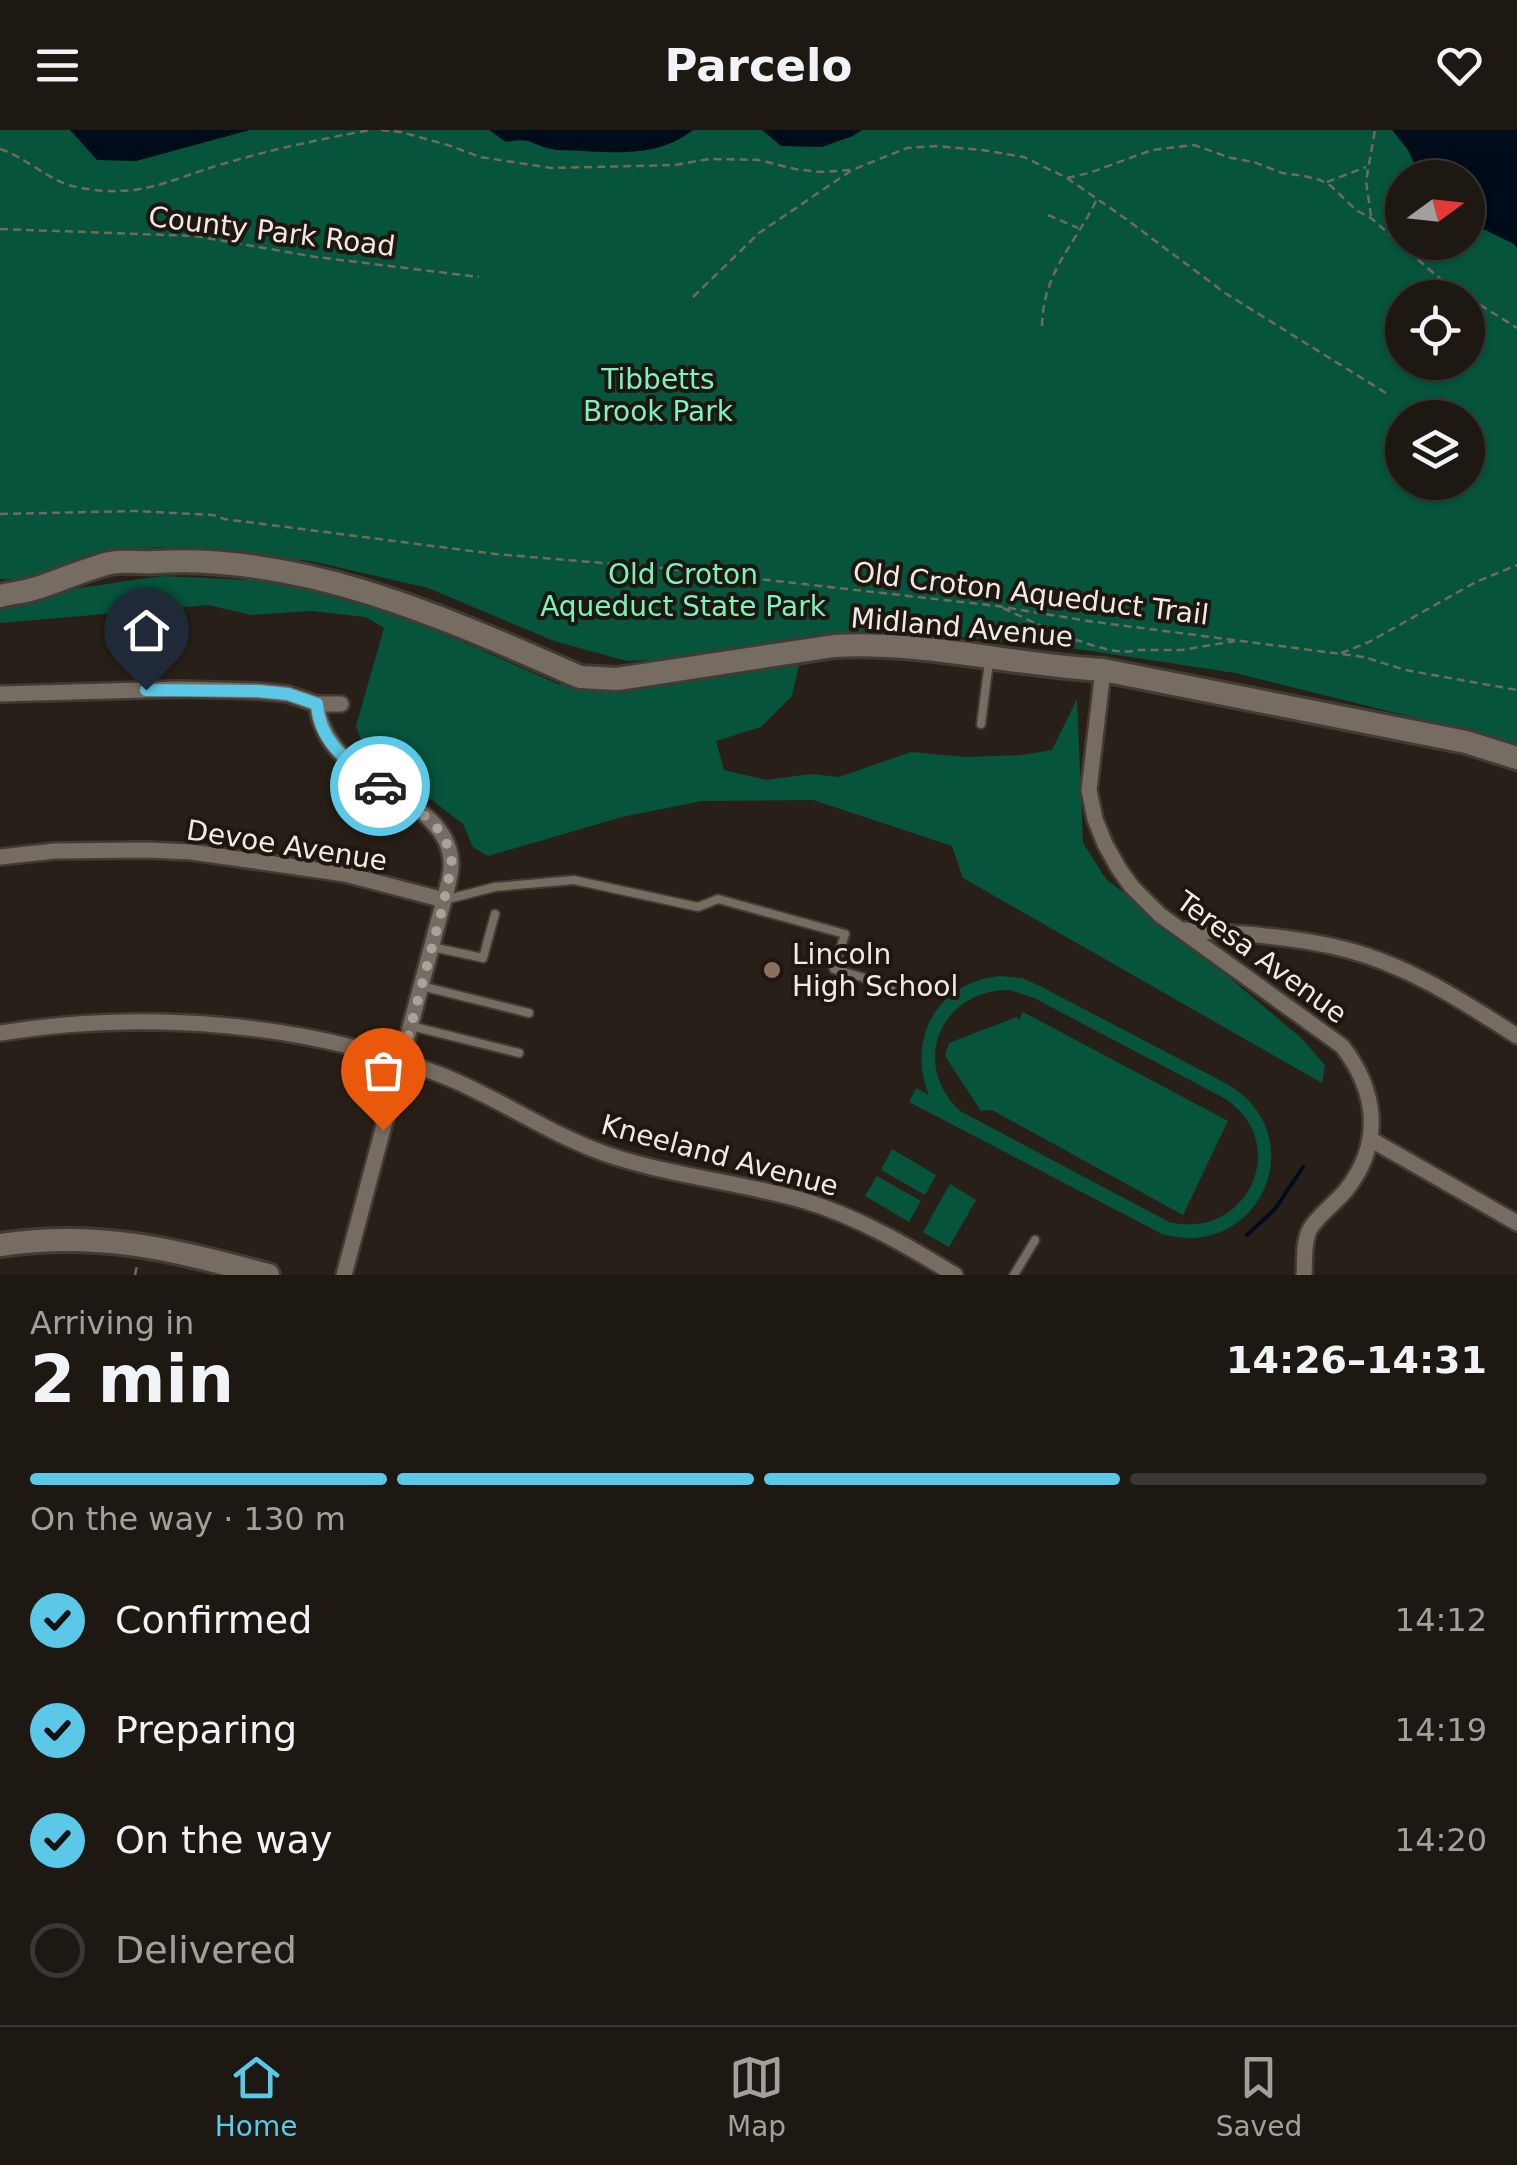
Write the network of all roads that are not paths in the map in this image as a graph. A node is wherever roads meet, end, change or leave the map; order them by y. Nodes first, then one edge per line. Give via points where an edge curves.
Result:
1 (0, 596) edge
2 (989, 657) junction
3 (1102, 670) junction
4 (0, 694) edge
5 (317, 704) junction
6 (341, 704) dead end
7 (981, 724) dead end
8 (1517, 758) edge
9 (0, 857) edge
10 (444, 900) junction
11 (495, 914) dead end
12 (1182, 930) junction
13 (432, 946) junction
14 (421, 986) junction
15 (892, 986) dead end
16 (528, 1012) dead end
17 (411, 1026) junction
18 (0, 1034) edge
19 (1517, 1036) edge
20 (519, 1052) dead end
21 (402, 1060) junction
22 (1370, 1139) junction
23 (1517, 1223) edge
24 (1035, 1240) dead end
25 (0, 1245) edge
26 (268, 1275) edge
27 (344, 1275) edge
28 (954, 1275) edge
29 (1014, 1275) edge
30 (1304, 1275) edge

1 - 2 street, Midland Avenue via 113,562 235,563 318,578 412,606 591,679 862,644
2 - 3 street, Midland Avenue
2 - 7 lane
3 - 8 street, Midland Avenue via 1466,742
3 - 12 street, Teresa Avenue via 1089,790 1095,818 1132,888
4 - 5 street via 258,691
5 - 6 street
5 - 10 street via 318,723 334,748 439,830 452,863
9 - 10 street, Devoe Avenue via 191,852 344,874
10 - 13 street
10 - 15 lane via 495,887 574,880 698,907 718,899 845,934 834,969
11 - 13 lane via 483,958
12 - 19 street via 1365,955 1432,984
12 - 22 street, Teresa Avenue via 1342,1046 1365,1082
13 - 14 street
14 - 16 lane
14 - 17 street
17 - 20 lane
17 - 21 street
18 - 21 street, Kneeland Avenue via 118,1022 220,1026 346,1044
21 - 27 street
21 - 28 street, Kneeland Avenue via 602,1153 846,1216
22 - 23 street
22 - 30 street, Teresa Avenue via 1360,1170 1310,1229
24 - 29 lane
25 - 26 street via 113,1240

